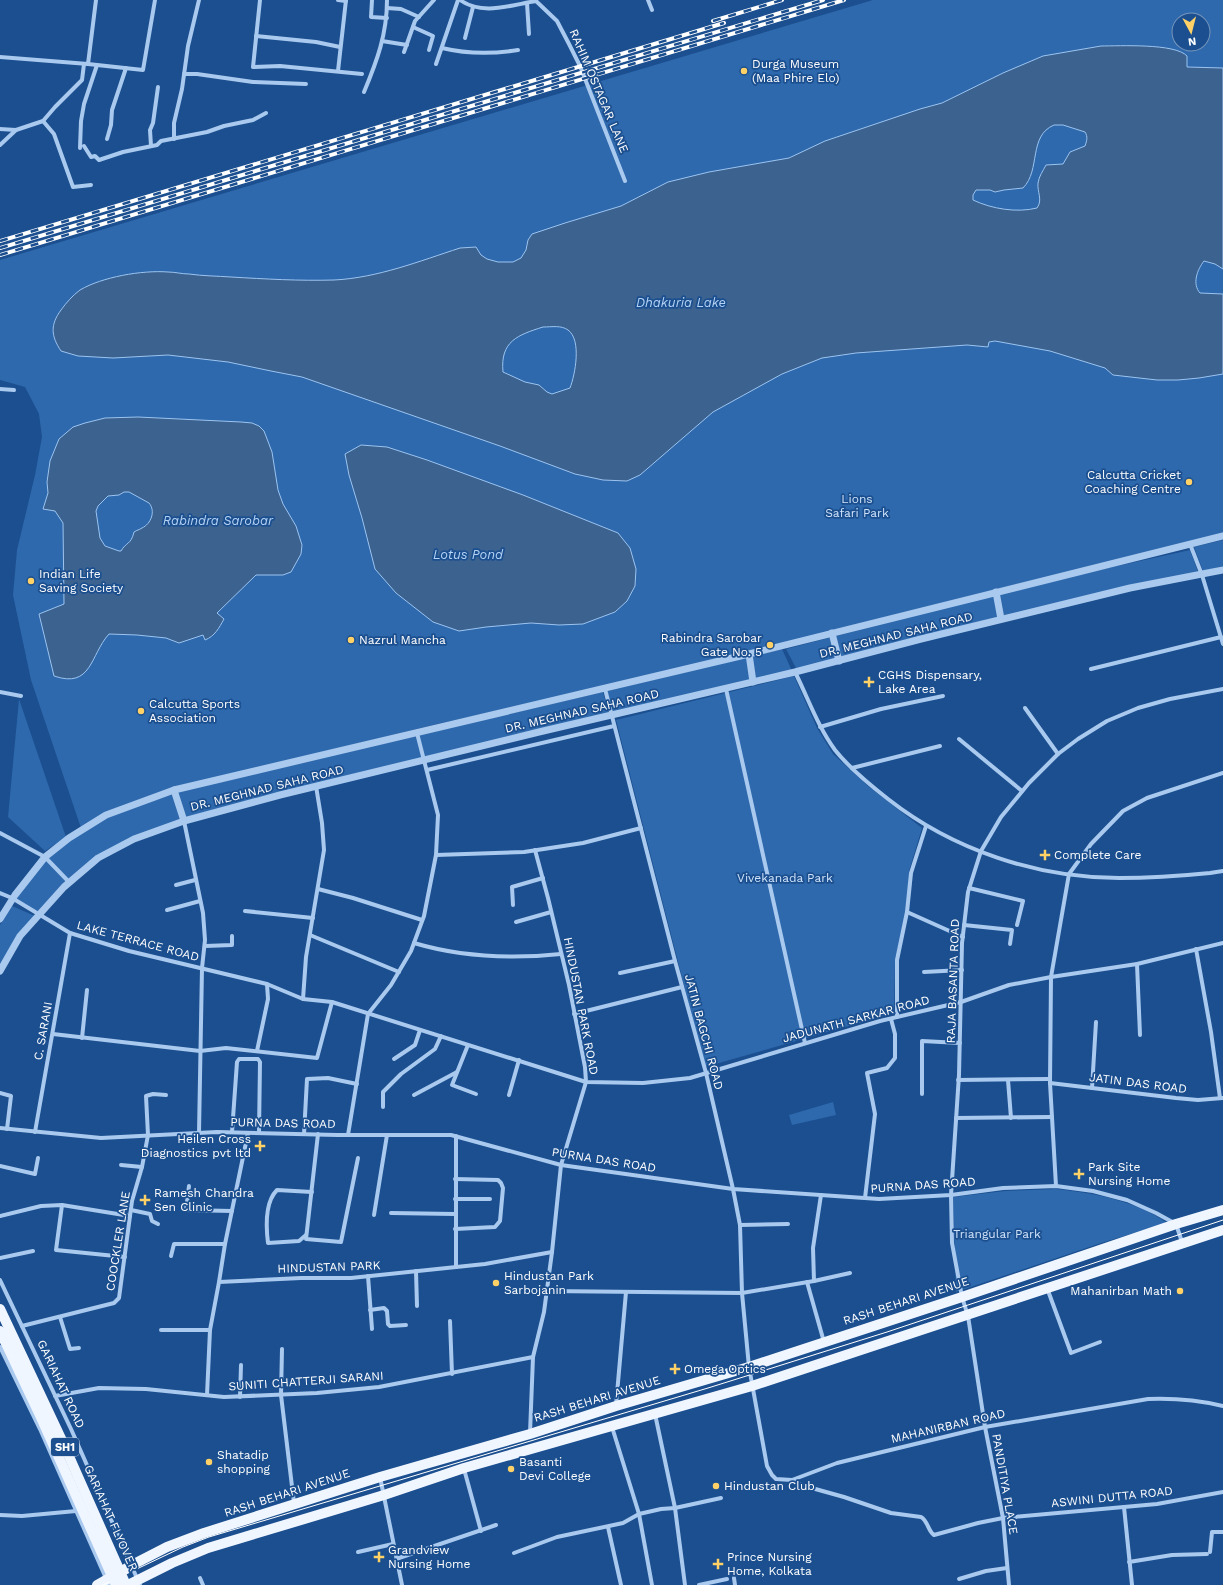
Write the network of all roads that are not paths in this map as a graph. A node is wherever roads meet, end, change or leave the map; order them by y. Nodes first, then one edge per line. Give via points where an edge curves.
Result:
1 (96, 0) edge
2 (155, 0) edge
3 (198, 0) edge
4 (260, 0) edge
5 (338, 0) edge
6 (346, 0) edge
7 (372, 0) edge
8 (387, 0) edge
9 (434, 0) edge
10 (459, 0) edge
11 (648, 0) edge
12 (536, 1) edge
13 (520, 2) edge
14 (526, 3) junction
15 (473, 7) junction
16 (387, 8) junction
17 (652, 10) dead end
18 (419, 17) junction
19 (387, 18) junction
20 (413, 28) junction
21 (529, 34) dead end
22 (256, 36) junction
23 (465, 38) dead end
24 (382, 41) junction
25 (407, 45) junction
26 (340, 47) junction
27 (442, 48) junction
28 (430, 50) dead end
29 (518, 50) dead end
30 (404, 52) dead end
31 (0, 57) edge
32 (86, 64) junction
33 (436, 64) dead end
34 (97, 65) junction
35 (126, 68) junction
36 (338, 71) junction
37 (184, 74) junction
38 (362, 74) dead end
39 (306, 84) dead end
40 (158, 87) dead end
41 (364, 92) dead end
42 (266, 113) dead end
43 (43, 121) junction
44 (0, 129) edge
45 (16, 130) junction
46 (107, 139) dead end
47 (174, 139) junction
48 (0, 145) edge
49 (151, 146) junction
50 (625, 181) dead end
51 (91, 185) dead end
52 (0, 389) edge
53 (14, 390) dead end
54 (1223, 536) edge
55 (1190, 543) junction
56 (1223, 570) edge
57 (1202, 575) junction
58 (996, 592) junction
59 (1001, 619) junction
60 (832, 633) junction
61 (1221, 637) junction
62 (1223, 644) edge
63 (749, 654) junction
64 (839, 661) junction
65 (1091, 670) dead end
66 (795, 672) junction
67 (754, 682) junction
68 (726, 688) junction
69 (604, 689) junction
70 (1223, 689) edge
71 (0, 692) edge
72 (21, 696) dead end
73 (943, 696) dead end
74 (1025, 708) dead end
75 (612, 716) junction
76 (614, 726) junction
77 (820, 727) junction
78 (417, 733) junction
79 (960, 739) dead end
80 (940, 746) dead end
81 (1058, 754) junction
82 (424, 760) junction
83 (852, 768) junction
84 (427, 770) junction
85 (1223, 773) edge
86 (316, 786) junction
87 (174, 790) junction
88 (1022, 791) junction
89 (184, 821) junction
90 (926, 826) junction
91 (640, 828) junction
92 (0, 833) edge
93 (535, 850) junction
94 (982, 851) junction
95 (436, 855) junction
96 (45, 857) junction
97 (1223, 871) edge
98 (1069, 874) junction
99 (543, 878) junction
100 (196, 880) junction
101 (69, 882) junction
102 (176, 885) dead end
103 (969, 888) junction
104 (318, 889) junction
105 (0, 893) edge
106 (12, 898) junction
107 (200, 901) junction
108 (513, 905) dead end
109 (167, 910) dead end
110 (245, 911) dead end
111 (552, 912) junction
112 (907, 912) junction
113 (40, 915) junction
114 (312, 918) junction
115 (0, 919) edge
116 (422, 920) junction
117 (516, 922) dead end
118 (964, 925) junction
119 (1017, 925) dead end
120 (70, 933) junction
121 (310, 935) junction
122 (232, 936) dead end
123 (963, 937) junction
124 (414, 943) junction
125 (1223, 943) edge
126 (1010, 944) dead end
127 (205, 946) junction
128 (1196, 949) junction
129 (561, 954) junction
130 (675, 961) junction
131 (1137, 964) junction
132 (202, 968) junction
133 (962, 970) junction
134 (0, 971) edge
135 (399, 972) junction
136 (924, 972) dead end
137 (620, 974) dead end
138 (1051, 977) junction
139 (267, 984) junction
140 (682, 987) junction
141 (87, 990) dead end
142 (303, 999) junction
143 (332, 1002) junction
144 (961, 1002) junction
145 (368, 1014) junction
146 (574, 1014) junction
147 (897, 1017) junction
148 (891, 1019) junction
149 (1096, 1022) dead end
150 (420, 1030) junction
151 (53, 1034) junction
152 (1140, 1035) dead end
153 (441, 1036) junction
154 (82, 1038) junction
155 (960, 1042) junction
156 (805, 1043) junction
157 (468, 1045) junction
158 (200, 1051) junction
159 (257, 1051) junction
160 (394, 1059) dead end
161 (519, 1060) junction
162 (456, 1072) junction
163 (706, 1073) junction
164 (958, 1080) junction
165 (1008, 1080) junction
166 (1050, 1081) junction
167 (586, 1082) junction
168 (357, 1084) junction
169 (1092, 1088) junction
170 (0, 1093) edge
171 (476, 1094) dead end
172 (922, 1094) dead end
173 (166, 1095) dead end
174 (414, 1095) dead end
175 (509, 1095) dead end
176 (1222, 1098) edge
177 (383, 1107) dead end
178 (1052, 1117) junction
179 (956, 1118) junction
180 (1010, 1118) junction
181 (0, 1128) edge
182 (7, 1129) junction
183 (35, 1132) junction
184 (232, 1132) junction
185 (199, 1133) junction
186 (248, 1133) junction
187 (259, 1133) junction
188 (304, 1134) junction
189 (318, 1134) junction
190 (348, 1135) junction
191 (387, 1135) junction
192 (148, 1136) junction
193 (456, 1136) junction
194 (38, 1158) dead end
195 (358, 1158) dead end
196 (121, 1165) dead end
197 (561, 1165) junction
198 (0, 1166) edge
199 (142, 1167) junction
200 (455, 1179) junction
201 (189, 1186) dead end
202 (1056, 1186) junction
203 (733, 1190) junction
204 (312, 1192) junction
205 (821, 1195) junction
206 (952, 1195) junction
207 (866, 1198) junction
208 (455, 1199) junction
209 (490, 1199) dead end
210 (62, 1205) junction
211 (131, 1210) junction
212 (1223, 1210) edge
213 (232, 1211) junction
214 (391, 1213) dead end
215 (455, 1214) junction
216 (0, 1216) edge
217 (130, 1216) junction
218 (374, 1216) dead end
219 (158, 1224) dead end
220 (788, 1224) dead end
221 (1176, 1224) junction
222 (740, 1225) junction
223 (455, 1229) junction
224 (1223, 1230) edge
225 (306, 1234) junction
226 (225, 1244) junction
227 (1182, 1244) junction
228 (33, 1251) dead end
229 (552, 1252) junction
230 (125, 1256) junction
231 (171, 1256) dead end
232 (0, 1258) edge
233 (456, 1267) junction
234 (416, 1271) junction
235 (850, 1273) dead end
236 (368, 1276) junction
237 (0, 1280) edge
238 (219, 1282) junction
239 (807, 1282) junction
240 (814, 1282) junction
241 (1047, 1288) junction
242 (546, 1291) junction
243 (626, 1292) junction
244 (742, 1293) junction
245 (962, 1297) junction
246 (417, 1306) dead end
247 (0, 1310) edge
248 (370, 1310) junction
249 (968, 1316) junction
250 (60, 1317) junction
251 (450, 1321) dead end
252 (406, 1325) dead end
253 (22, 1326) junction
254 (372, 1329) dead end
255 (161, 1330) dead end
256 (210, 1330) junction
257 (0, 1331) edge
258 (824, 1342) junction
259 (1100, 1342) dead end
260 (0, 1347) edge
261 (79, 1348) dead end
262 (282, 1349) dead end
263 (533, 1357) junction
264 (241, 1365) dead end
265 (749, 1367) junction
266 (452, 1374) junction
267 (752, 1386) junction
268 (207, 1395) junction
269 (281, 1395) junction
270 (56, 1396) junction
271 (240, 1397) junction
272 (616, 1406) junction
273 (1223, 1406) edge
274 (655, 1413) junction
275 (611, 1426) junction
276 (985, 1427) junction
277 (530, 1434) junction
278 (464, 1468) junction
279 (380, 1477) junction
280 (792, 1480) junction
281 (1223, 1492) edge
282 (384, 1495) junction
283 (721, 1498) dead end
284 (294, 1505) junction
285 (1124, 1507) junction
286 (675, 1508) junction
287 (76, 1511) junction
288 (639, 1514) junction
289 (0, 1515) edge
290 (1003, 1518) junction
291 (496, 1524) dead end
292 (608, 1527) junction
293 (481, 1531) junction
294 (1223, 1532) edge
295 (393, 1544) junction
296 (358, 1552) dead end
297 (514, 1553) dead end
298 (396, 1559) junction
299 (1130, 1562) junction
300 (132, 1564) junction
301 (1007, 1568) junction
302 (200, 1578) dead end
303 (734, 1578) dead end
304 (959, 1578) dead end
305 (727, 1580) dead end
306 (108, 1582) edge
307 (139, 1582) edge
308 (97, 1585) edge
309 (116, 1585) edge
310 (127, 1585) edge
311 (203, 1585) edge
312 (402, 1585) edge
313 (621, 1585) edge
314 (652, 1585) edge
315 (685, 1585) edge
316 (699, 1585) edge
317 (735, 1585) edge
318 (1009, 1585) edge
319 (1132, 1585) edge

1 - 32 street
2 - 35 street via 142,70
3 - 37 street
4 - 22 street
5 - 6 street
6 - 26 street
7 - 19 street via 371,17
8 - 16 street
9 - 18 street
10 - 15 street, RAHIM OSTAGAR LANE
10 - 27 street
11 - 17 street
12 - 14 street, RAHIM OSTAGAR LANE
12 - 50 street, RAHIM OSTAGAR LANE via 557,21 580,66
13 - 14 street, RAHIM OSTAGAR LANE
13 - 15 street, RAHIM OSTAGAR LANE via 489,9
14 - 21 street
15 - 23 street
16 - 18 street via 401,9
16 - 19 street
18 - 20 street
19 - 24 street
20 - 25 street
20 - 28 street via 433,36
22 - 26 street
22 - 36 street via 253,67 280,66
24 - 25 street
24 - 41 street
25 - 30 street
26 - 36 street
27 - 29 street via 476,53
27 - 33 street
31 - 32 street
32 - 34 street
32 - 43 street via 82,80
34 - 35 street
34 - 49 street via 84,104 81,121 82,147 98,160
35 - 46 street via 112,110
36 - 38 street
37 - 39 street via 253,82
37 - 47 street via 174,123
40 - 49 street via 150,130
42 - 47 street via 253,120
43 - 45 street
43 - 51 street via 54,134 73,187
44 - 45 street
45 - 48 street
47 - 49 street
52 - 53 street
54 - 55 street, DR. MEGHNAD SAHA ROAD
55 - 57 street
55 - 58 street, DR. MEGHNAD SAHA ROAD
56 - 57 street, DR. MEGHNAD SAHA ROAD
57 - 59 street, DR. MEGHNAD SAHA ROAD via 1130,588
57 - 61 street
58 - 59 street
58 - 60 street, DR. MEGHNAD SAHA ROAD
59 - 64 street, DR. MEGHNAD SAHA ROAD
60 - 63 street, DR. MEGHNAD SAHA ROAD
60 - 64 street
61 - 62 street
61 - 65 street
63 - 67 street
63 - 69 street, DR. MEGHNAD SAHA ROAD
64 - 66 street, DR. MEGHNAD SAHA ROAD
66 - 67 street, DR. MEGHNAD SAHA ROAD
66 - 77 street
67 - 68 street, DR. MEGHNAD SAHA ROAD
68 - 75 street, DR. MEGHNAD SAHA ROAD
68 - 156 street
69 - 75 street, JATIN BAGCHI ROAD
69 - 78 street, DR. MEGHNAD SAHA ROAD
70 - 81 street, RAJA BASANTA ROAD via 1138,708 1107,721
71 - 72 street
73 - 77 street via 881,709
74 - 81 street
75 - 76 street, JATIN BAGCHI ROAD
75 - 82 street, DR. MEGHNAD SAHA ROAD
76 - 84 street
76 - 91 street, JATIN BAGCHI ROAD
77 - 83 street via 835,750
78 - 82 street
78 - 87 street, DR. MEGHNAD SAHA ROAD
79 - 88 street
80 - 83 street
81 - 88 street, RAJA BASANTA ROAD
82 - 84 street
82 - 86 street, DR. MEGHNAD SAHA ROAD
83 - 90 street via 879,792
84 - 95 street via 438,815
85 - 98 street via 1147,798 1123,811 1091,844
86 - 89 street, DR. MEGHNAD SAHA ROAD
86 - 104 street via 324,850
87 - 89 street
87 - 96 street, DR. MEGHNAD SAHA ROAD via 106,815 69,838
88 - 94 street, RAJA BASANTA ROAD via 1001,817
89 - 100 street
89 - 101 street, DR. MEGHNAD SAHA ROAD via 134,839 98,858
90 - 94 street
90 - 112 street via 911,873
91 - 93 street via 583,843
91 - 130 street, JATIN BAGCHI ROAD
92 - 96 street
93 - 95 street via 481,855
93 - 99 street, HINDUSTAN PARK ROAD
94 - 98 street via 1024,865
94 - 103 street, RAJA BASANTA ROAD
95 - 116 street
96 - 101 street
96 - 106 street, DR. MEGHNAD SAHA ROAD
97 - 98 street via 1118,878
98 - 138 street
99 - 108 street via 512,887
99 - 111 street, HINDUSTAN PARK ROAD
100 - 102 street
100 - 107 street
101 - 113 street, DR. MEGHNAD SAHA ROAD
103 - 118 street, RAJA BASANTA ROAD
103 - 119 street via 1023,901
104 - 114 street
104 - 116 street
105 - 106 street, LAKE TERRACE ROAD
106 - 113 street, LAKE TERRACE ROAD
106 - 115 street, DR. MEGHNAD SAHA ROAD
107 - 109 street
107 - 127 street
110 - 114 street
111 - 117 street
111 - 129 street, HINDUSTAN PARK ROAD
112 - 123 street
112 - 147 street via 897,960
113 - 120 street, LAKE TERRACE ROAD
113 - 134 street, DR. MEGHNAD SAHA ROAD via 20,936
114 - 121 street
116 - 124 street
118 - 123 street, RAJA BASANTA ROAD
118 - 126 street via 1012,930
120 - 132 street, LAKE TERRACE ROAD via 129,951
120 - 151 street, C. SARANI
121 - 135 street
121 - 142 street
122 - 127 street via 232,945
123 - 133 street, RAJA BASANTA ROAD
124 - 129 street via 469,954 532,957
124 - 135 street
125 - 128 street, JADUNATH SARKAR ROAD
127 - 132 street
128 - 131 street, JADUNATH SARKAR ROAD
128 - 176 street
129 - 146 street, HINDUSTAN PARK ROAD
130 - 137 street
130 - 140 street, JATIN BAGCHI ROAD
131 - 138 street, JADUNATH SARKAR ROAD
131 - 152 street
132 - 139 street, LAKE TERRACE ROAD
132 - 158 street
133 - 136 street
133 - 144 street, RAJA BASANTA ROAD
135 - 145 street
138 - 144 street, JADUNATH SARKAR ROAD via 1009,985
138 - 166 street
139 - 142 street, LAKE TERRACE ROAD
139 - 159 street via 268,999
140 - 146 street
140 - 163 street, JATIN BAGCHI ROAD
141 - 154 street
142 - 143 street, LAKE TERRACE ROAD
143 - 145 street, LAKE TERRACE ROAD
143 - 159 street via 317,1058
144 - 147 street, JADUNATH SARKAR ROAD
144 - 155 street, RAJA BASANTA ROAD
145 - 150 street, LAKE TERRACE ROAD
145 - 168 street
146 - 167 street, HINDUSTAN PARK ROAD
147 - 148 street, JADUNATH SARKAR ROAD
148 - 156 street, JADUNATH SARKAR ROAD
148 - 207 street via 895,1034 895,1058 888,1068 868,1073 875,1114
149 - 169 street
150 - 153 street, LAKE TERRACE ROAD
150 - 160 street via 415,1045
151 - 154 street
151 - 183 street, C. SARANI
153 - 157 street, LAKE TERRACE ROAD
153 - 177 street via 435,1049 401,1074 383,1092
154 - 158 street
155 - 164 street, RAJA BASANTA ROAD
155 - 172 street via 922,1041
156 - 163 street, JADUNATH SARKAR ROAD
157 - 161 street, JADUNATH SARKAR ROAD
157 - 162 street
158 - 159 street via 226,1048
158 - 185 street
161 - 167 street, JADUNATH SARKAR ROAD
161 - 175 street
162 - 171 street via 452,1085
162 - 174 street
163 - 167 street, JADUNATH SARKAR ROAD via 690,1078 643,1083
163 - 203 street, JATIN BAGCHI ROAD
164 - 165 street, JATIN DAS ROAD
164 - 179 street, RAJA BASANTA ROAD
165 - 166 street, JATIN DAS ROAD
165 - 180 street
166 - 169 street, JATIN DAS ROAD
166 - 178 street
167 - 197 street, HINDUSTAN PARK ROAD
168 - 188 street via 328,1078 307,1079
168 - 190 street
169 - 176 street, JATIN DAS ROAD via 1198,1100
170 - 182 street via 11,1096
173 - 192 street, COOCKLER LANE via 146,1096
178 - 180 street
178 - 202 street
179 - 180 street
179 - 206 street, RAJA BASANTA ROAD
181 - 182 street, PURNA DAS ROAD
182 - 183 street, PURNA DAS ROAD
183 - 192 street, PURNA DAS ROAD via 100,1138
184 - 185 street, PURNA DAS ROAD
184 - 186 street, PURNA DAS ROAD
184 - 187 street via 237,1062 239,1059 258,1059
185 - 192 street, PURNA DAS ROAD
186 - 187 street, PURNA DAS ROAD
186 - 213 street
187 - 188 street, PURNA DAS ROAD
188 - 189 street, PURNA DAS ROAD
189 - 190 street, PURNA DAS ROAD
189 - 204 street
190 - 191 street, PURNA DAS ROAD
191 - 193 street, PURNA DAS ROAD
191 - 218 street
192 - 199 street, COOCKLER LANE
193 - 197 street, PURNA DAS ROAD
193 - 200 street
194 - 198 street via 35,1174
195 - 225 street via 341,1242 306,1239
196 - 199 street
197 - 203 street, PURNA DAS ROAD
197 - 229 street
199 - 211 street, COOCKLER LANE
200 - 208 street
200 - 223 street via 498,1180 503,1188 500,1221 495,1227
201 - 213 street via 186,1210
202 - 206 street, PURNA DAS ROAD via 1003,1188
202 - 221 street, PURNA DAS ROAD via 1093,1191 1127,1200
203 - 205 street, PURNA DAS ROAD
203 - 222 street, JATIN BAGCHI ROAD
204 - 225 street
204 - 225 street via 276,1190 271,1196 266,1228 268,1243 299,1241
205 - 207 street, PURNA DAS ROAD
205 - 240 street via 813,1248
206 - 207 street, PURNA DAS ROAD
206 - 245 street, RAJA BASANTA ROAD via 952,1243
208 - 209 street
208 - 215 street
210 - 216 street via 41,1206
210 - 217 street
210 - 230 street via 56,1250
211 - 217 street, COOCKLER LANE
211 - 219 street via 150,1214 152,1220
212 - 221 main road, RASH BEHARI AVENUE
213 - 226 street
214 - 215 street
215 - 223 street
217 - 230 street, COOCKLER LANE
220 - 222 street
221 - 227 street
221 - 245 main road, RASH BEHARI AVENUE
222 - 244 street, JATIN BAGCHI ROAD
223 - 233 street
224 - 227 main road
226 - 231 street via 174,1244
226 - 238 street
227 - 241 main road
228 - 232 street
229 - 233 street, HINDUSTAN PARK
229 - 242 street
230 - 250 street, COOCKLER LANE via 119,1298 114,1303
233 - 234 street, HINDUSTAN PARK
234 - 236 street, HINDUSTAN PARK
234 - 246 street
235 - 240 street
236 - 238 street, HINDUSTAN PARK
236 - 248 street
237 - 253 street, GARIAHAT ROAD
238 - 256 street
239 - 240 street
239 - 244 street
239 - 258 street
241 - 249 main road
241 - 259 street via 1071,1353
242 - 243 street
242 - 263 street via 544,1312
243 - 244 street
243 - 272 street
244 - 265 street, JATIN BAGCHI ROAD
245 - 249 street, PANDITIYA PLACE
245 - 258 main road, RASH BEHARI AVENUE
247 - 310 main road, GARIAHAT FLYOVER / SH1, bridge
248 - 252 street via 384,1308 390,1326
248 - 254 street
249 - 267 main road
249 - 276 street, PANDITIYA PLACE
250 - 253 street, COOCKLER LANE
250 - 261 street via 70,1349
251 - 266 street
253 - 270 street, GARIAHAT ROAD
255 - 256 street
256 - 268 street
257 - 309 main road, GARIAHAT FLYOVER / SH1, bridge
258 - 265 main road, RASH BEHARI AVENUE
260 - 287 street
262 - 269 street
263 - 266 street, SUNITI CHATTERJI SARANI
263 - 277 street
264 - 271 street
265 - 267 street, JATIN BAGCHI ROAD
265 - 272 main road, RASH BEHARI AVENUE
266 - 269 street, SUNITI CHATTERJI SARANI via 379,1387
267 - 274 main road
267 - 280 street via 766,1466 776,1479
268 - 270 street, SUNITI CHATTERJI SARANI via 99,1388
268 - 271 street, SUNITI CHATTERJI SARANI
269 - 271 street, SUNITI CHATTERJI SARANI
269 - 284 street
270 - 300 street, GARIAHAT ROAD
272 - 277 main road, RASH BEHARI AVENUE
273 - 276 street, MAHANIRBAN ROAD via 1171,1398 1148,1399
274 - 275 main road
274 - 286 street
275 - 278 main road
275 - 288 street
276 - 280 street, MAHANIRBAN ROAD via 837,1463
276 - 290 street, PANDITIYA PLACE
277 - 279 main road, RASH BEHARI AVENUE
278 - 282 main road
278 - 293 street
279 - 282 street
279 - 284 main road, RASH BEHARI AVENUE
280 - 290 street, ASWINI DUTTA ROAD via 891,1513 921,1517 925,1519 934,1535
281 - 285 street, ASWINI DUTTA ROAD
282 - 295 street
282 - 307 main road via 208,1548 172,1562
283 - 286 street
284 - 300 main road, RASH BEHARI AVENUE via 204,1532
285 - 290 street, ASWINI DUTTA ROAD
285 - 299 street
286 - 288 street
286 - 315 street
287 - 289 street via 22,1516
287 - 306 street
288 - 292 street via 624,1523
288 - 314 street
290 - 301 street, PANDITIYA PLACE
291 - 293 street
292 - 297 street via 557,1537
292 - 313 street
293 - 298 street
294 - 299 street via 1212,1532 1209,1553 1172,1555
295 - 296 street
295 - 298 street
298 - 312 street
299 - 319 street
300 - 306 main road, RASH BEHARI AVENUE
300 - 307 street, GARIAHAT ROAD
301 - 304 street
301 - 318 street, PANDITIYA PLACE
302 - 311 street
303 - 317 street
305 - 316 street
306 - 308 main road, RASH BEHARI AVENUE
307 - 310 main road

